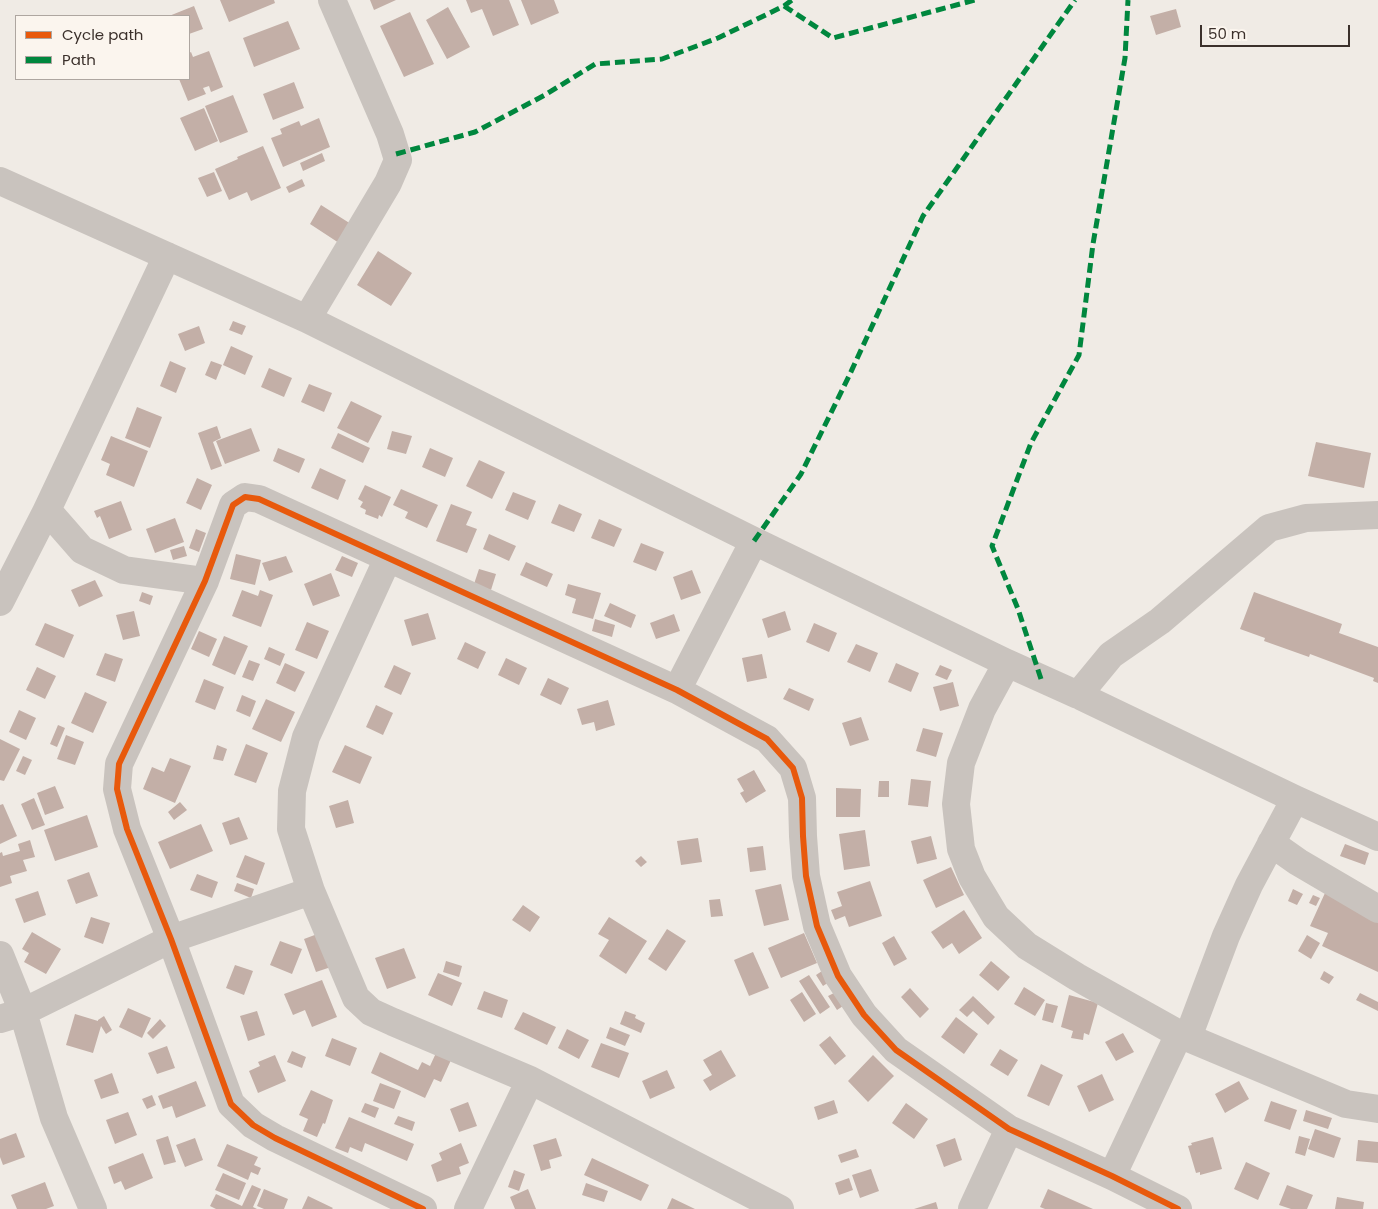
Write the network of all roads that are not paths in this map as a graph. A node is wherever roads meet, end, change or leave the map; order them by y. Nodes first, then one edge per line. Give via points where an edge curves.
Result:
1 (332, 0) edge
2 (0, 181) edge
3 (167, 256) junction
4 (308, 319) junction
5 (48, 510) junction
6 (1378, 515) edge
7 (754, 541) junction
8 (388, 558) junction
9 (204, 581) junction
10 (0, 602) edge
11 (1006, 664) junction
12 (677, 690) junction
13 (1078, 694) junction
14 (1295, 799) junction
15 (1378, 837) edge
16 (1271, 843) junction
17 (311, 891) junction
18 (1378, 908) edge
19 (171, 939) junction
20 (0, 955) edge
21 (11, 1016) edge
22 (1183, 1036) junction
23 (530, 1080) junction
24 (1378, 1109) edge
25 (1009, 1129) junction
26 (1112, 1176) junction
27 (93, 1209) edge
28 (423, 1209) edge
29 (468, 1209) edge
30 (780, 1209) edge
31 (972, 1209) edge
32 (1178, 1209) edge

1 - 4 street via 390,134 398,160 388,183
2 - 3 street
3 - 4 street
3 - 5 street
4 - 7 street
5 - 9 street via 82,550 124,570
5 - 10 street
6 - 13 street via 1306,518 1269,528 1160,621 1111,655
7 - 11 street
7 - 12 street
8 - 9 street via 259,499 245,497 233,504
8 - 12 street
8 - 17 street via 306,737 292,792 291,829
9 - 19 street via 120,764 117,789 127,828
11 - 13 street
11 - 22 street via 982,709 961,763 956,804 961,849 972,877 996,918 1027,946 1077,978
12 - 25 street via 767,739 793,768 802,798 806,876 817,926 838,976 864,1015 896,1050
13 - 14 street
14 - 15 street
14 - 16 street
16 - 18 street
16 - 22 street
17 - 19 street
17 - 23 street via 356,998 370,1012
19 - 21 street
19 - 28 street via 231,1104 253,1125 276,1138
20 - 21 street
21 - 27 street
22 - 24 street via 1346,1104
22 - 26 street
23 - 29 street
23 - 30 street
25 - 26 street
25 - 31 street
26 - 32 street

